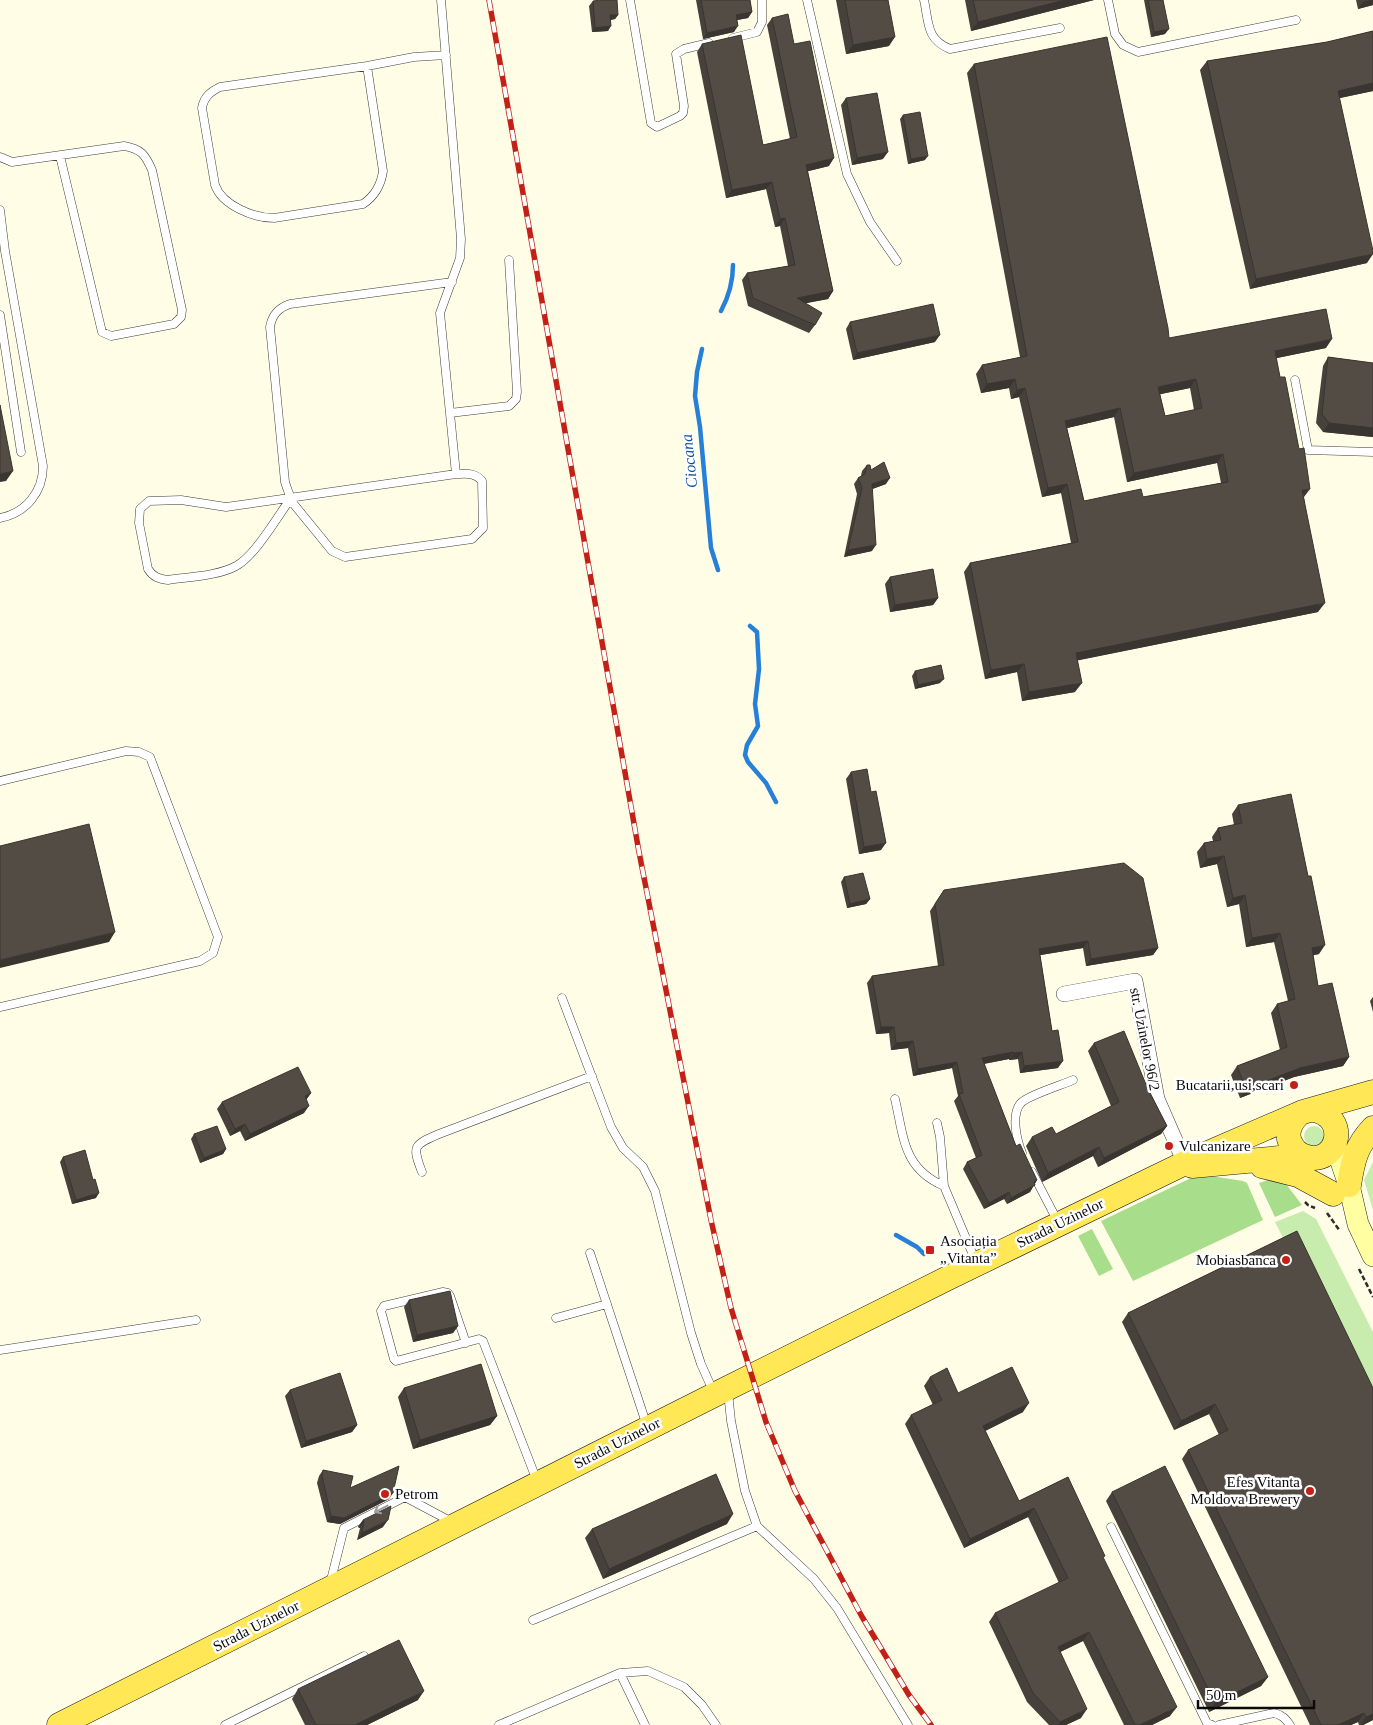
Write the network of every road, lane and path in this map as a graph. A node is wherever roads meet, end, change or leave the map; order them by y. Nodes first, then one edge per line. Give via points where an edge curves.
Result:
1 (441, 0) edge
2 (630, 0) edge
3 (762, 0) edge
4 (807, 0) edge
5 (924, 0) edge
6 (1108, 0) edge
7 (1296, 20) dead end
8 (1060, 28) dead end
9 (446, 55) junction
10 (367, 66) junction
11 (0, 156) edge
12 (60, 156) junction
13 (0, 210) edge
14 (509, 260) dead end
15 (897, 261) dead end
16 (452, 282) junction
17 (0, 315) edge
18 (1295, 380) dead end
19 (450, 414) junction
20 (21, 452) dead end
21 (1373, 452) edge
22 (456, 474) junction
23 (291, 498) junction
24 (0, 518) edge
25 (0, 781) edge
26 (1064, 994) dead end
27 (562, 998) dead end
28 (0, 1007) edge
29 (592, 1076) junction
30 (1073, 1080) dead end
31 (1373, 1092) edge
32 (895, 1099) dead end
33 (1306, 1112) junction
34 (1373, 1117) edge
35 (937, 1123) dead end
36 (1373, 1128) edge
37 (1336, 1141) junction
38 (1306, 1157) junction
39 (1025, 1160) edge
40 (1244, 1162) junction
41 (1182, 1165) junction
42 (1029, 1168) edge
43 (422, 1172) dead end
44 (944, 1186) junction
45 (1341, 1189) junction
46 (1303, 1200) dead end
47 (1059, 1224) junction
48 (1356, 1228) junction
49 (590, 1252) dead end
50 (1365, 1260) edge
51 (976, 1264) junction
52 (1373, 1297) edge
53 (607, 1304) junction
54 (556, 1318) dead end
55 (196, 1320) dead end
56 (466, 1342) junction
57 (0, 1350) edge
58 (721, 1391) junction
59 (647, 1428) junction
60 (538, 1482) junction
61 (456, 1524) junction
62 (758, 1526) junction
63 (1111, 1527) dead end
64 (328, 1590) junction
65 (533, 1620) dead end
66 (364, 1656) edge
67 (620, 1673) junction
68 (61, 1724) edge
69 (226, 1725) edge
70 (499, 1725) edge
71 (645, 1725) edge
72 (716, 1725) edge
73 (908, 1725) edge
74 (1212, 1725) edge
75 (1219, 1725) edge
76 (1290, 1725) edge

1 - 9 lane
2 - 3 lane via 651,123 656,127 680,116 684,110 676,54 684,49 757,32 762,22
4 - 15 lane via 847,174 870,222
5 - 8 lane via 932,37 950,49
6 - 7 lane via 1115,34 1123,45 1138,52
9 - 10 lane via 414,56
9 - 16 lane via 461,239 460,258
10 - 10 lane via 212,90 202,108 218,193 238,207 264,218 363,204 370,199 383,171
11 - 12 lane via 12,162
12 - 12 lane via 124,146 137,148 147,158 182,310 181,317 174,324 111,336 102,332
13 - 24 lane via 43,466 40,487 27,505
14 - 19 lane via 516,399 509,406
16 - 19 lane via 440,313
16 - 23 lane via 290,304 273,316 270,327 285,482
17 - 20 lane
18 - 21 lane via 1308,450
19 - 22 lane
22 - 23 lane
22 - 23 lane via 469,473 482,481 483,524 472,539 345,557 332,551
23 - 23 lane via 226,508 182,500 149,501 140,509 139,523 148,569 161,580 168,580 235,567 244,561
25 - 28 lane via 126,751 150,757 218,937 213,953 200,961
26 - 41 street, str. Uzinelor 96/2 via 1135,981 1157,1099
27 - 29 lane
29 - 43 lane via 422,1142 415,1152
29 - 58 lane via 618,1140 643,1167 654,1191 701,1364
30 - 39 lane via 1020,1104 1016,1122
31 - 33 main road, Strada Uzinelor
32 - 44 lane via 910,1159 923,1174
33 - 37 main road via 1320,1111 1331,1118 1335,1124
33 - 38 main road via 1290,1126 1289,1140 1297,1152
33 - 41 main road, Strada Uzinelor
34 - 37 main road
35 - 44 lane
36 - 45 main road via 1360,1143
37 - 38 main road via 1324,1155
37 - 45 main road
38 - 40 main road, Strada Uzinelor
38 - 45 main road via 1319,1175
40 - 41 main road, Strada Uzinelor
40 - 45 main road
41 - 47 main road, Strada Uzinelor
42 - 47 lane
44 - 51 lane
45 - 48 main road
46 - 48 path
47 - 51 main road, Strada Uzinelor
48 - 50 main road
49 - 53 lane
50 - 52 path
51 - 58 main road, Strada Uzinelor
53 - 54 lane
53 - 59 lane
55 - 57 lane
56 - 56 lane via 448,1293 384,1306 381,1311 396,1361
56 - 60 lane via 483,1341
58 - 59 main road, Strada Uzinelor
58 - 62 lane via 731,1421 744,1491
59 - 60 main road, Strada Uzinelor
60 - 61 main road, Strada Uzinelor
61 - 64 main road, Strada Uzinelor
61 -> 64 lane via 405,1497 344,1528
62 - 65 lane
62 - 73 lane via 814,1578 837,1608
63 - 74 lane via 1207,1722
64 - 68 main road, Strada Uzinelor
66 - 69 lane
67 - 70 lane
67 - 71 lane
67 - 72 lane via 648,1672 684,1687
75 - 76 lane via 1274,1713 1281,1714

